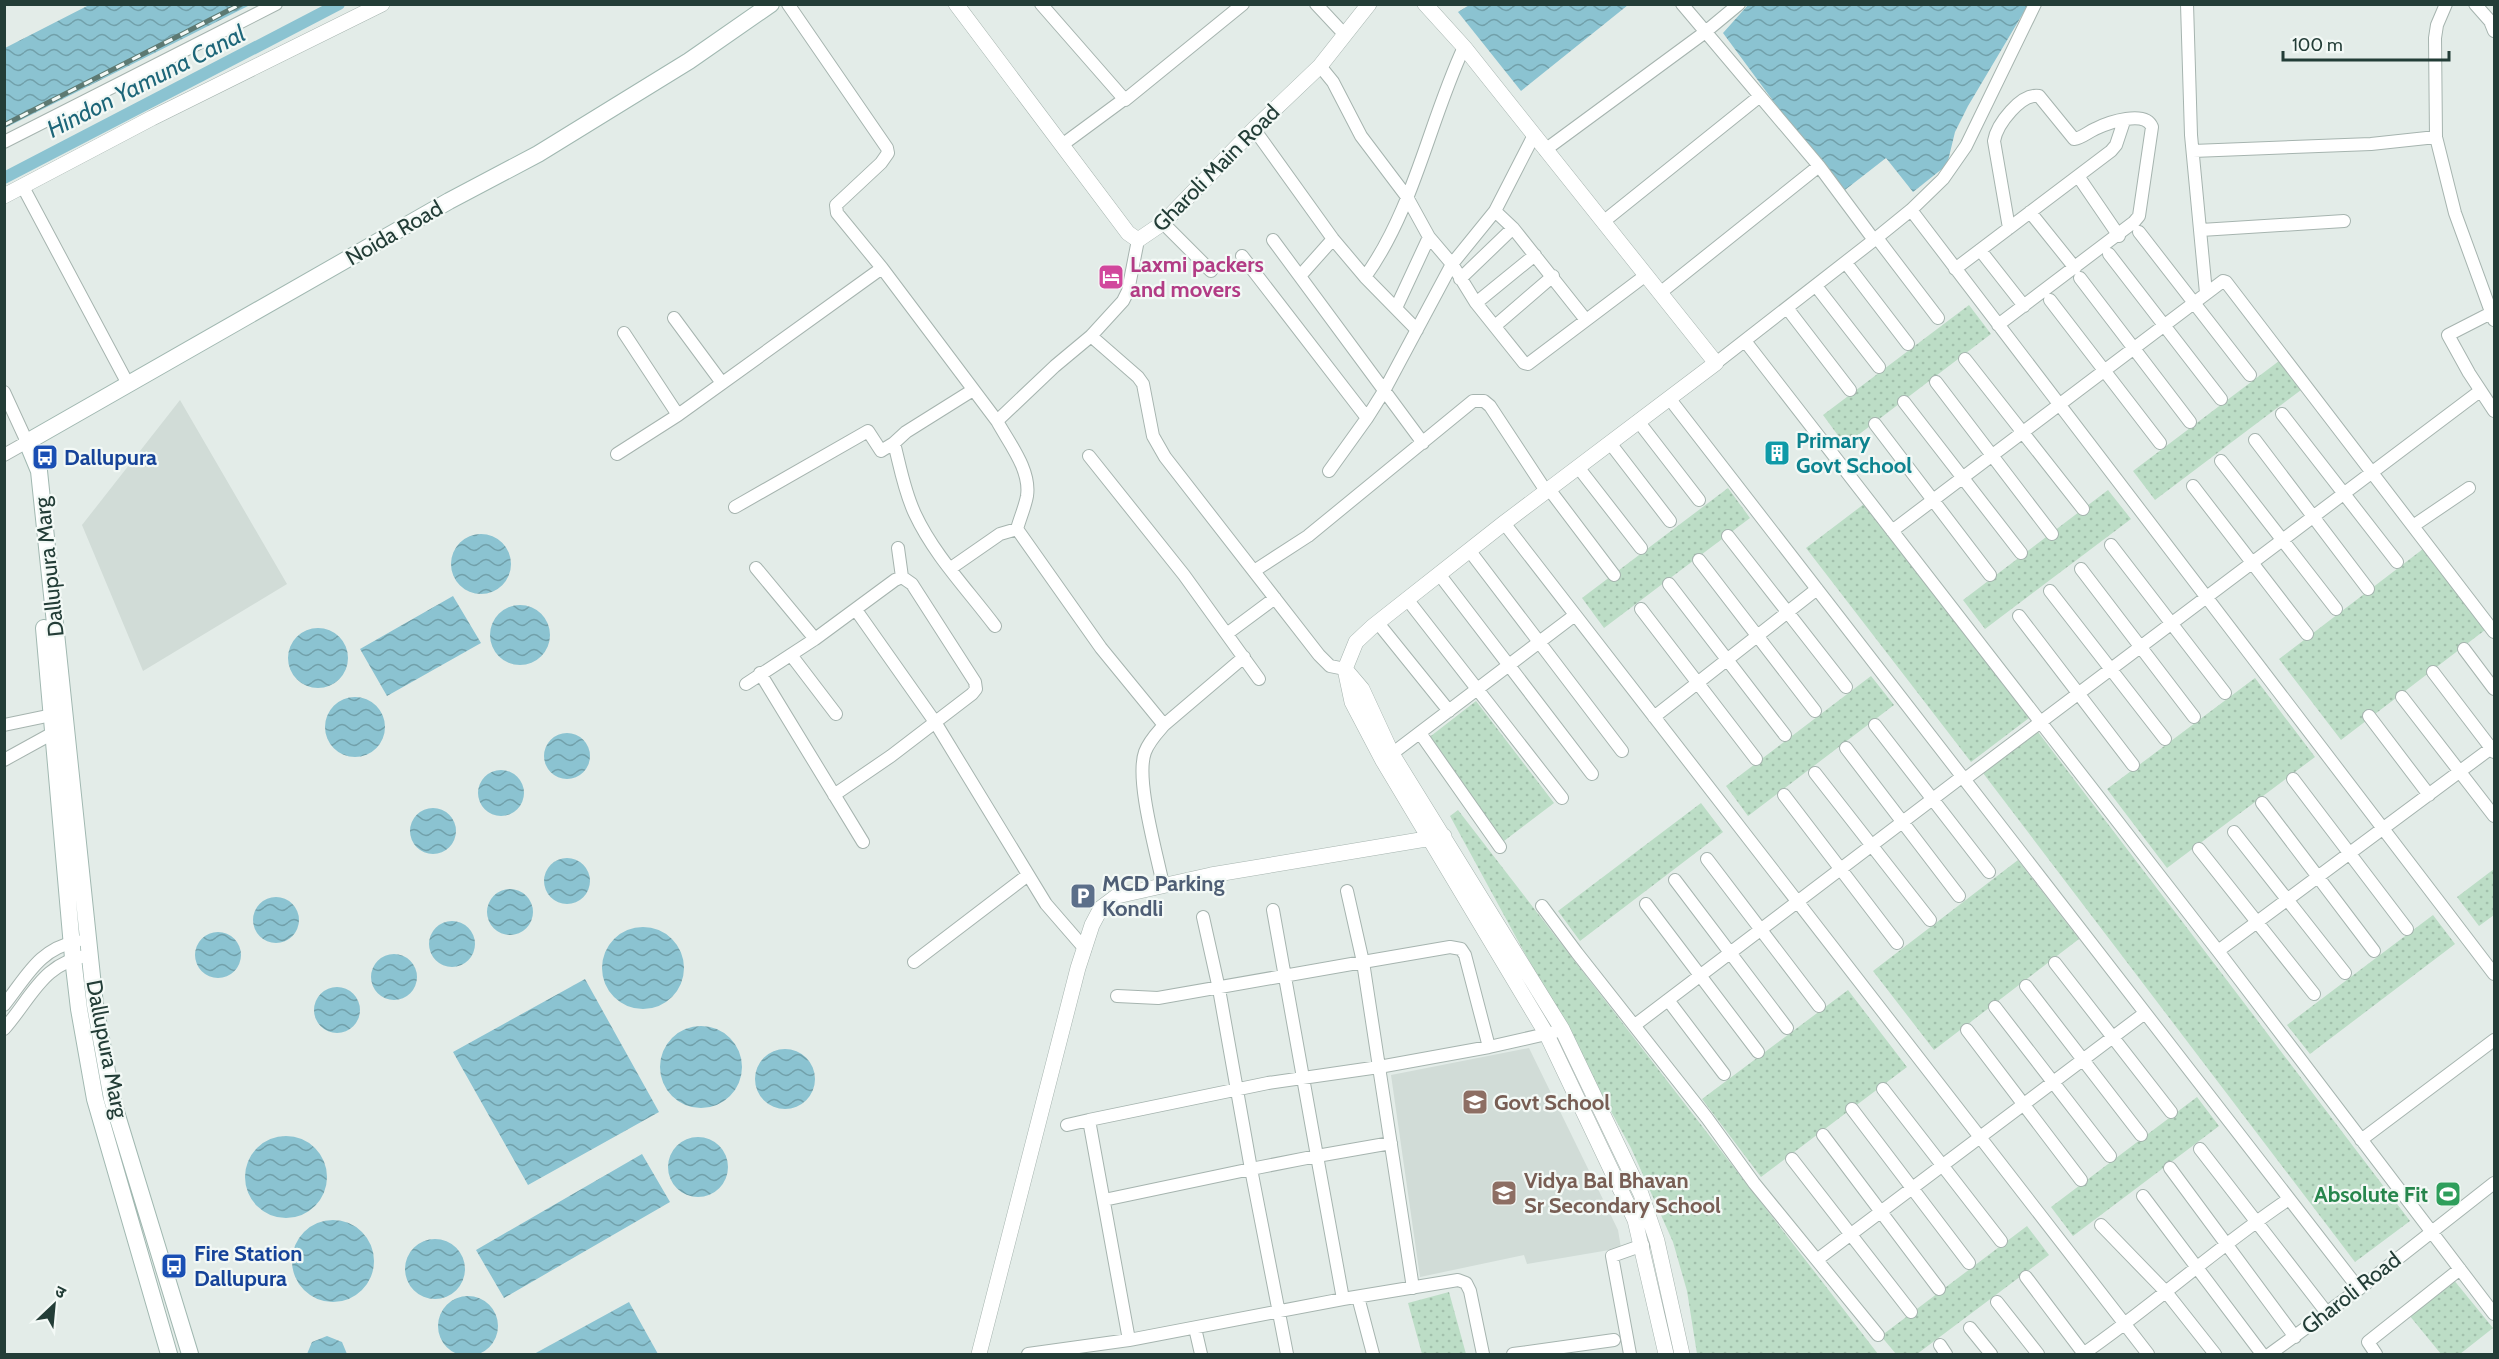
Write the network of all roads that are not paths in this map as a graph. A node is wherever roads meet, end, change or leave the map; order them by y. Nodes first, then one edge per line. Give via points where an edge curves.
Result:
1 (276, 4) edge
2 (382, 4) edge
3 (771, 4) edge
4 (788, 4) edge
5 (956, 4) edge
6 (1041, 4) edge
7 (1243, 4) edge
8 (1316, 4) edge
9 (1369, 4) edge
10 (1425, 4) edge
11 (1682, 4) edge
12 (1739, 4) edge
13 (2035, 4) edge
14 (2187, 4) edge
15 (2446, 4) edge
16 (2475, 4) edge
17 (2494, 32) edge
18 (1704, 33) junction
19 (1345, 35) junction
20 (1464, 47) junction
21 (1320, 66) junction
22 (1760, 96) junction
23 (1123, 100) junction
24 (2124, 121) junction
25 (1254, 129) junction
26 (1534, 135) junction
27 (2436, 137) junction
28 (4, 142) edge
29 (1062, 145) junction
30 (1545, 150) junction
31 (2193, 151) junction
32 (1819, 166) junction
33 (2078, 176) junction
34 (23, 187) junction
35 (4, 196) edge
36 (1407, 197) junction
37 (1911, 210) junction
38 (1495, 211) junction
39 (2030, 212) junction
40 (1603, 222) junction
41 (2344, 222) dead end
42 (1163, 223) junction
43 (1513, 228) junction
44 (2010, 228) junction
45 (2201, 230) junction
46 (2139, 232) dead end
47 (2119, 236) junction
48 (1429, 237) junction
49 (1333, 239) junction
50 (1875, 239) junction
51 (1138, 240) junction
52 (1273, 240) dead end
53 (1980, 250) junction
54 (2109, 254) dead end
55 (1535, 255) junction
56 (1242, 256) dead end
57 (1846, 263) junction
58 (1452, 264) junction
59 (882, 268) junction
60 (1955, 269) junction
61 (1210, 271) dead end
62 (2078, 273) junction
63 (1646, 275) junction
64 (1300, 276) junction
65 (1553, 276) junction
66 (1365, 277) junction
67 (1460, 279) junction
68 (1816, 286) junction
69 (1660, 293) junction
70 (2206, 293) junction
71 (2050, 300) dead end
72 (2194, 302) junction
73 (1476, 303) junction
74 (2024, 306) junction
75 (1396, 308) junction
76 (1787, 308) junction
77 (2493, 316) edge
78 (674, 318) dead end
79 (1938, 318) dead end
80 (1586, 321) junction
81 (1998, 325) junction
82 (2164, 325) junction
83 (1495, 326) junction
84 (1417, 330) junction
85 (624, 333) dead end
86 (1091, 336) junction
87 (1745, 341) junction
88 (1908, 344) dead end
89 (2133, 348) junction
90 (1965, 358) dead end
91 (1716, 363) junction
92 (1879, 367) dead end
93 (2104, 370) junction
94 (2250, 375) dead end
95 (1936, 382) dead end
96 (722, 383) junction
97 (128, 384) junction
98 (973, 390) junction
99 (1850, 390) dead end
100 (1384, 391) junction
101 (2480, 391) junction
102 (4, 392) edge
103 (1669, 398) junction
104 (2221, 399) dead end
105 (1904, 402) dead end
106 (2059, 404) junction
107 (2494, 411) edge
108 (2282, 414) dead end
109 (678, 415) junction
110 (1367, 418) junction
111 (997, 421) junction
112 (1638, 422) junction
113 (2190, 422) dead end
114 (1875, 424) dead end
115 (2023, 432) junction
116 (2255, 440) dead end
117 (27, 442) junction
118 (894, 443) junction
119 (1423, 443) junction
120 (1610, 443) junction
121 (2160, 443) dead end
122 (617, 454) dead end
123 (4, 455) edge
124 (1992, 455) junction
125 (1089, 456) dead end
126 (33, 459) junction
127 (2221, 461) dead end
128 (1578, 467) junction
129 (1329, 471) dead end
130 (2372, 473) junction
131 (1963, 477) junction
132 (2193, 486) dead end
133 (2469, 488) dead end
134 (1547, 490) junction
135 (2344, 494) junction
136 (1699, 500) dead end
137 (1933, 500) junction
138 (735, 507) dead end
139 (2083, 509) dead end
140 (2314, 517) junction
141 (1670, 521) dead end
142 (1504, 523) junction
143 (2413, 526) junction
144 (1017, 529) junction
145 (1892, 531) junction
146 (2052, 534) dead end
147 (1728, 536) dead end
148 (2282, 540) junction
149 (2111, 545) dead end
150 (898, 548) dead end
151 (1641, 548) dead end
152 (1469, 550) junction
153 (2020, 553) dead end
154 (1699, 560) dead end
155 (2397, 562) dead end
156 (2252, 563) junction
157 (756, 568) dead end
158 (951, 568) junction
159 (2080, 569) dead end
160 (1254, 571) junction
161 (1439, 574) junction
162 (1990, 574) dead end
163 (1614, 575) dead end
164 (902, 577) junction
165 (1669, 584) dead end
166 (2368, 588) dead end
167 (1817, 589) junction
168 (2050, 591) dead end
169 (1275, 598) junction
170 (2206, 598) junction
171 (1407, 599) junction
172 (1641, 609) dead end
173 (2336, 609) dead end
174 (856, 610) junction
175 (1788, 612) junction
176 (1575, 615) junction
177 (2019, 616) dead end
178 (1378, 622) junction
179 (2172, 624) junction
180 (995, 626) dead end
181 (1228, 633) junction
182 (2494, 633) edge
183 (2307, 634) dead end
184 (1758, 636) junction
185 (815, 639) junction
186 (1539, 643) junction
187 (2140, 647) junction
188 (2464, 649) dead end
189 (791, 655) junction
190 (1244, 657) junction
191 (1727, 660) junction
192 (1509, 665) junction
193 (1344, 669) junction
194 (2111, 670) junction
195 (2433, 672) dead end
196 (760, 673) junction
197 (1259, 679) dead end
198 (1698, 683) junction
199 (746, 684) dead end
200 (1845, 687) dead end
201 (2494, 689) edge
202 (1477, 690) junction
203 (2225, 693) dead end
204 (2079, 694) junction
205 (2402, 697) dead end
206 (1449, 711) junction
207 (1815, 711) dead end
208 (836, 714) dead end
209 (52, 715) junction
210 (2369, 716) dead end
211 (1654, 717) junction
212 (2194, 717) dead end
213 (935, 723) junction
214 (2040, 723) junction
215 (4, 725) edge
216 (1164, 725) junction
217 (1875, 725) dead end
218 (53, 733) junction
219 (1419, 733) junction
220 (1785, 735) dead end
221 (2165, 739) dead end
222 (1846, 748) dead end
223 (2494, 749) edge
224 (1622, 751) dead end
225 (1387, 757) junction
226 (1756, 759) dead end
227 (4, 760) edge
228 (2133, 765) dead end
229 (1815, 772) dead end
230 (2460, 772) junction
231 (1592, 774) dead end
232 (1964, 778) junction
233 (2293, 779) dead end
234 (834, 795) junction
235 (1784, 795) dead end
236 (2429, 795) junction
237 (1562, 798) dead end
238 (1932, 799) junction
239 (2262, 803) dead end
240 (2494, 816) edge
241 (1902, 822) junction
242 (2383, 828) junction
243 (2234, 832) dead end
244 (1437, 837) junction
245 (863, 842) dead end
246 (1872, 846) junction
247 (1500, 847) dead end
248 (2199, 849) dead end
249 (2349, 854) junction
250 (1707, 859) dead end
251 (1841, 869) junction
252 (1989, 872) dead end
253 (1028, 875) junction
254 (2318, 876) junction
255 (1675, 880) dead end
256 (1163, 885) junction
257 (1347, 891) dead end
258 (1959, 896) dead end
259 (2287, 900) junction
260 (1797, 903) junction
261 (1646, 904) dead end
262 (1542, 906) dead end
263 (1273, 910) dead end
264 (1203, 917) dead end
265 (1930, 921) dead end
266 (2257, 922) junction
267 (2407, 929) dead end
268 (1761, 930) junction
269 (1897, 943) dead end
270 (81, 948) junction
271 (1085, 949) junction
272 (2218, 951) junction
273 (2374, 951) dead end
274 (1731, 953) junction
275 (914, 962) dead end
276 (1363, 962) junction
277 (2055, 963) dead end
278 (2345, 973) dead end
279 (1286, 974) junction
280 (2494, 974) edge
281 (1700, 976) junction
282 (2026, 986) dead end
283 (1219, 989) junction
284 (2314, 994) dead end
285 (1117, 996) dead end
286 (1668, 1000) junction
287 (4, 1005) edge
288 (1819, 1006) dead end
289 (1995, 1007) dead end
290 (2145, 1013) junction
291 (1635, 1025) junction
292 (1787, 1028) dead end
293 (4, 1029) edge
294 (1967, 1030) dead end
295 (1555, 1032) junction
296 (2113, 1038) junction
297 (2494, 1040) edge
298 (1489, 1047) junction
299 (1758, 1053) dead end
300 (2083, 1060) junction
301 (1379, 1067) junction
302 (1724, 1074) dead end
303 (1305, 1078) junction
304 (2054, 1082) junction
305 (1884, 1089) dead end
306 (1236, 1090) junction
307 (2024, 1105) junction
308 (1852, 1109) dead end
309 (2171, 1112) dead end
310 (1089, 1120) junction
311 (1067, 1125) dead end
312 (1823, 1135) dead end
313 (2141, 1135) dead end
314 (1980, 1138) junction
315 (2361, 1140) junction
316 (1391, 1143) junction
317 (2200, 1149) dead end
318 (2110, 1155) dead end
319 (1317, 1156) junction
320 (1792, 1159) dead end
321 (1943, 1166) junction
322 (2170, 1168) dead end
323 (1251, 1169) junction
324 (2081, 1180) dead end
325 (2494, 1182) edge
326 (1912, 1189) junction
327 (2143, 1196) dead end
328 (2289, 1199) junction
329 (1104, 1200) junction
330 (1881, 1212) junction
331 (2257, 1220) junction
332 (2101, 1225) dead end
333 (2431, 1231) junction
334 (1851, 1235) junction
335 (2001, 1241) dead end
336 (1643, 1245) junction
337 (2226, 1245) junction
338 (1818, 1259) junction
339 (1969, 1263) dead end
340 (2196, 1269) junction
341 (2460, 1269) junction
342 (2026, 1277) dead end
343 (1413, 1288) junction
344 (1940, 1289) dead end
345 (2359, 1289) junction
346 (2166, 1292) junction
347 (1358, 1297) junction
348 (1343, 1299) junction
349 (1997, 1302) dead end
350 (1911, 1312) dead end
351 (1278, 1313) junction
352 (2327, 1313) junction
353 (2494, 1314) edge
354 (2125, 1325) junction
355 (1195, 1328) junction
356 (1970, 1328) dead end
357 (1878, 1335) dead end
358 (2295, 1337) junction
359 (1130, 1340) junction
360 (1614, 1340) dead end
361 (1097, 1349) edge
362 (169, 1354) edge
363 (190, 1354) edge
364 (979, 1354) edge
365 (1028, 1354) edge
366 (1201, 1354) edge
367 (1287, 1354) edge
368 (1372, 1354) edge
369 (1483, 1354) edge
370 (1513, 1354) edge
371 (1630, 1354) edge
372 (1666, 1354) edge
373 (1682, 1354) edge
374 (1991, 1354) edge
375 (2038, 1354) edge
376 (2084, 1354) edge
377 (2148, 1354) edge
378 (2215, 1354) edge
379 (2262, 1354) edge
380 (2270, 1354) edge
381 (2376, 1354) edge

1 - 28 street
2 - 34 street
3 - 97 main road, Noida Road via 690,62 538,154
4 - 59 street via 887,148 881,163 839,201 836,209
5 - 29 street, Gharoli Main Road
6 - 23 street
7 - 23 street
8 - 19 street
9 - 19 street, Gharoli Main Road
10 - 20 street
11 - 18 street
12 - 18 street
13 - 37 street via 1966,146 1943,179
14 - 31 street
15 - 27 street via 2435,38
16 - 17 street
18 - 22 street
18 - 30 street
19 - 21 street, Gharoli Main Road
20 - 26 street
20 - 36 street
21 - 25 street, Gharoli Main Road
21 - 36 street via 1362,136
22 - 32 street
22 - 40 street
23 - 29 street
24 - 33 street via 2114,148
24 - 44 street via 2074,139 2037,95 2024,100 2004,118 1994,141
24 - 47 street via 2143,118 2152,127 2139,216
25 - 42 street, Gharoli Main Road
25 - 49 street
26 - 30 street
26 - 38 street
27 - 31 street via 2371,144
27 - 77 street via 2455,213
29 - 51 street, Gharoli Main Road via 1128,233
30 - 40 street
31 - 45 street
32 - 50 street
32 - 69 street
33 - 39 street
33 - 47 street
34 - 35 street
34 - 97 street
36 - 48 street
36 - 66 street
37 - 50 street
37 - 60 street
38 - 43 street
38 - 58 street
39 - 44 street
39 - 62 street
40 - 63 street
41 - 45 street
42 - 51 street, Gharoli Main Road
42 - 61 street
43 - 55 street
43 - 67 street
44 - 53 street
45 - 70 street
46 - 72 street
47 - 62 street
48 - 58 street
48 - 75 street
49 - 64 street
49 - 66 street
50 - 57 street
50 - 79 street
51 - 86 street via 1126,297
52 - 64 street
53 - 60 street
53 - 74 street
54 - 82 street
55 - 65 street
55 - 73 street
56 - 110 street
57 - 68 street
57 - 88 street
58 - 67 street
58 - 84 street
59 - 96 street
59 - 98 street
60 - 81 street
62 - 74 street
62 - 89 street
63 - 69 street
63 - 80 street
64 - 100 street
65 - 80 street
65 - 83 street
66 - 75 street
67 - 73 street
68 - 76 street
68 - 92 street
69 - 91 street
70 - 72 street
70 - 130 street via 2226,282
71 - 93 street
72 - 82 street
72 - 94 street
73 - 83 street
74 - 81 street
75 - 84 street
76 - 87 street
76 - 99 street
77 - 101 street via 2448,335
78 - 96 street
80 - 83 street via 1528,364
81 - 106 street
82 - 89 street
82 - 104 street
84 - 100 street
85 - 109 street
86 - 111 street
86 - 160 street via 1143,384 1158,447
87 - 91 street
87 - 145 street
89 - 93 street
89 - 113 street
90 - 115 street
91 - 103 street
93 - 106 street
93 - 121 street
95 - 124 street
96 - 109 street
97 - 117 main road, Noida Road
98 - 111 street
98 - 118 street
100 - 110 street
100 - 119 street
101 - 107 street
101 - 130 street
102 - 117 street
103 - 112 street
103 - 167 street
105 - 131 street
106 - 115 street
106 - 170 street
108 - 135 street
109 - 122 street
110 - 129 street
111 - 144 street via 1028,484
112 - 120 street
112 - 136 street
114 - 137 street
115 - 124 street
115 - 139 street
116 - 140 street
117 - 123 street
117 - 126 main road
118 - 138 street via 881,451 868,431
118 - 158 street via 914,513
119 - 134 street via 1473,401 1484,401
119 - 160 street via 1308,536
120 - 128 street
120 - 141 street
124 - 131 street
124 - 146 street
125 - 181 street
126 - 209 main road, Dallupura Marg via 30,473
126 - 270 main road, Dallupura Marg via 39,471
127 - 148 street
128 - 134 street
128 - 151 street
130 - 135 street
130 - 143 street
131 - 137 street
131 - 153 street
132 - 156 street
133 - 143 street
134 - 142 street
134 - 163 street
135 - 140 street
135 - 155 street
137 - 145 street
137 - 162 street
140 - 148 street
140 - 166 street
142 - 152 street
142 - 176 street
143 - 182 street
144 - 158 street via 1000,534
144 - 216 street via 1101,648
145 - 214 street
147 - 175 street
148 - 156 street
148 - 173 street
149 - 179 street
150 - 164 street
152 - 161 street
152 - 186 street
154 - 184 street
156 - 170 street
156 - 183 street
157 - 185 street
158 - 180 street
159 - 187 street
160 - 169 street
161 - 171 street
161 - 192 street
164 - 174 street
164 - 213 street via 912,584 975,682 972,694
165 - 191 street
167 - 175 street
167 - 232 street
168 - 194 street
169 - 181 street
169 - 193 street via 1330,666
170 - 179 street
170 - 242 street
171 - 178 street
171 - 202 street
172 - 198 street
174 - 185 street
174 - 213 street
175 - 184 street
175 - 200 street
176 - 186 street
176 - 211 street
177 - 204 street
178 - 193 street via 1356,642
178 - 206 street
179 - 187 street
179 - 203 street
181 - 190 street
184 - 191 street
184 - 207 street
185 - 189 street
186 - 192 street
186 - 224 street
187 - 194 street
187 - 212 street
188 - 201 street
189 - 196 street
189 - 208 street
190 - 197 street
190 - 216 street
191 - 198 street
191 - 220 street
192 - 202 street
192 - 231 street
193 - 225 street via 1362,689
194 - 204 street
194 - 221 street
195 - 223 street
196 - 199 street
196 - 234 street
198 - 211 street
198 - 226 street
202 - 206 street
202 - 237 street
204 - 214 street
204 - 228 street
205 - 230 street
206 - 219 street
209 - 215 street
209 - 218 main road, Dallupura Marg
210 - 236 street
211 - 260 street
213 - 234 street
213 - 253 street
214 - 232 street
214 - 272 street
216 - 256 street via 1148,745 1141,775
217 - 238 street
218 - 227 street
218 - 270 main road, Dallupura Marg
219 - 225 street
219 - 247 street
222 - 241 street
223 - 230 street
225 - 244 street
229 - 246 street
230 - 236 street
230 - 240 street
232 - 238 street
232 - 290 street
233 - 249 street
234 - 245 street
235 - 251 street
236 - 242 street
238 - 241 street
238 - 252 street
239 - 254 street
241 - 246 street
241 - 258 street
242 - 249 street
242 - 280 street
243 - 259 street
244 - 256 street
244 - 295 street
246 - 251 street
246 - 265 street
248 - 266 street
249 - 254 street
249 - 267 street
250 - 268 street
251 - 260 street
251 - 269 street
253 - 271 street via 1046,904
253 - 275 street
254 - 259 street
254 - 273 street
255 - 274 street
256 - 271 street via 1116,896 1101,908
257 - 276 street
259 - 266 street
259 - 278 street
260 - 268 street
260 - 314 street
261 - 281 street
262 - 291 street
263 - 279 street
264 - 283 street
266 - 272 street
266 - 284 street
268 - 274 street
268 - 288 street
270 - 287 street via 57,946 43,956
270 - 293 street via 40,980
270 - 362 main road, Dallupura Marg via 79,1009 94,1099
270 - 363 main road, Dallupura Marg via 112,1099
271 - 364 street
272 - 315 street
274 - 281 street
274 - 292 street
276 - 279 street
276 - 298 street via 1450,947 1461,949
276 - 301 street
277 - 296 street
279 - 283 street
279 - 303 street
281 - 286 street
281 - 299 street
282 - 300 street
283 - 285 street via 1158,998
283 - 306 street
286 - 291 street
286 - 302 street
289 - 304 street
290 - 296 street
290 - 328 street
291 - 338 street
294 - 307 street
295 - 298 street
295 - 336 street
295 - 373 street via 1641,1194 1657,1240
296 - 300 street
296 - 309 street
297 - 315 street
298 - 301 street
300 - 304 street
300 - 313 street
301 - 303 street
301 - 316 street
303 - 306 street
303 - 319 street
304 - 307 street
304 - 318 street
305 - 321 street
306 - 310 street
306 - 323 street
307 - 314 street
307 - 324 street
308 - 326 street
310 - 311 street
310 - 329 street
312 - 330 street
314 - 321 street
314 - 354 street
315 - 333 street
316 - 319 street
316 - 343 street
317 - 331 street
319 - 323 street
319 - 348 street
320 - 334 street
321 - 326 street
321 - 335 street
322 - 337 street
323 - 329 street
323 - 351 street
325 - 333 street, Gharoli Road
326 - 330 street
326 - 339 street
327 - 340 street
328 - 331 street
328 - 345 street
329 - 359 street
330 - 334 street
330 - 344 street
331 - 337 street
331 - 352 street
332 - 346 street
333 - 341 street
333 - 345 street, Gharoli Road
334 - 338 street
334 - 350 street
336 - 371 street via 1612,1256
336 - 372 street
337 - 340 street
337 - 358 street
338 - 357 street
340 - 346 street
340 - 379 street
341 - 353 street
341 - 381 street via 2368,1342
342 - 376 street
343 - 347 street
343 - 369 street via 1458,1280 1466,1283
345 - 352 street, Gharoli Road
346 - 354 street
346 - 378 street
347 - 348 street
347 - 368 street
348 - 351 street
349 - 375 street
351 - 355 street
351 - 367 street
352 - 358 street, Gharoli Road
354 - 376 street
354 - 377 street
355 - 359 street
355 - 366 street
356 - 374 street
358 - 380 street, Gharoli Road
359 - 361 street
360 - 370 street
361 - 365 street

